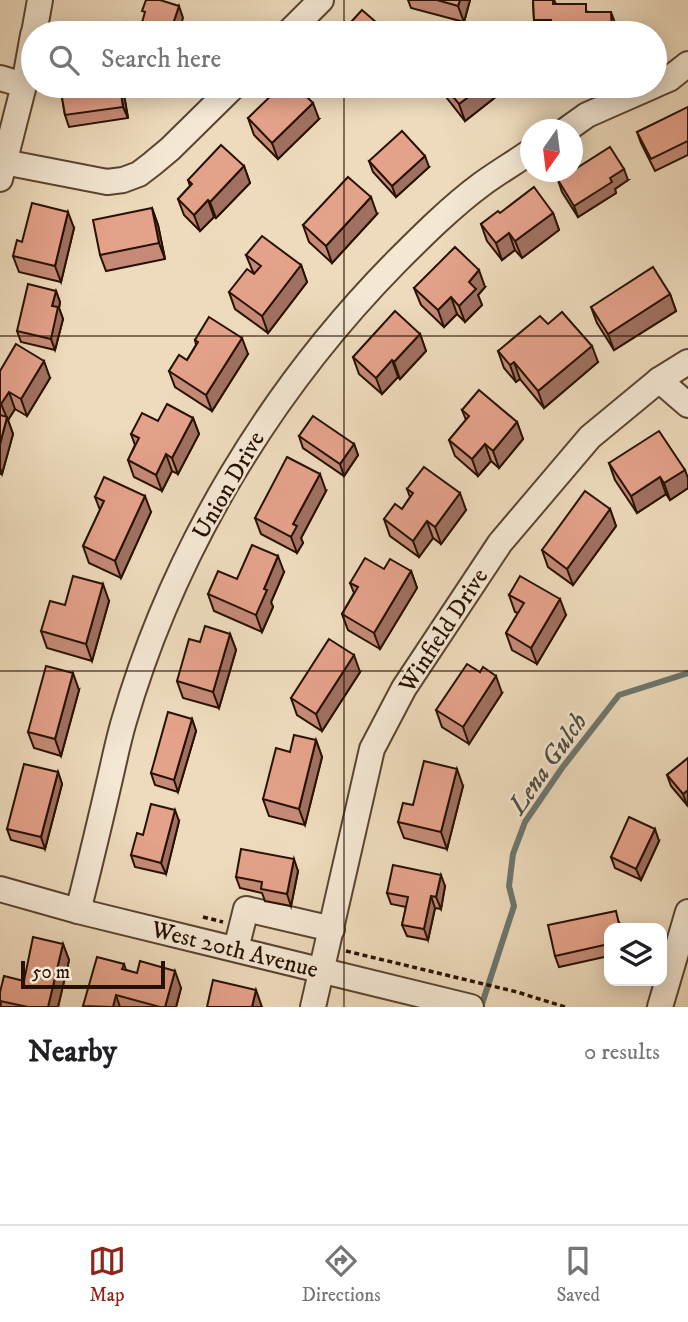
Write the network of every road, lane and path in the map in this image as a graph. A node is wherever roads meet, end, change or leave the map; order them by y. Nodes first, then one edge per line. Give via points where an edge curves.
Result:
1 (40, 0) edge
2 (321, 0) edge
3 (36, 21) edge
4 (300, 21) edge
5 (688, 64) edge
6 (0, 78) edge
7 (667, 80) edge
8 (21, 84) edge
9 (21, 97) edge
10 (222, 98) edge
11 (626, 98) edge
12 (582, 119) edge
13 (520, 159) edge
14 (2, 171) edge
15 (688, 362) edge
16 (659, 380) junction
17 (688, 405) edge
18 (0, 889) edge
19 (78, 911) junction
20 (688, 912) edge
21 (332, 929) junction
22 (236, 949) junction
23 (323, 970) junction
24 (476, 982) dead end
25 (459, 1004) edge
26 (313, 1007) edge
27 (565, 1007) edge
28 (660, 1007) edge

1 - 3 street
2 - 4 street
5 - 7 street
6 - 8 street
9 - 14 street
10 - 14 street via 170,149 123,180 107,183
11 - 12 street
13 - 19 street, Union Drive via 428,229 375,283 310,360 210,511 164,610 124,721
15 - 16 street, Winfield Drive
16 - 17 street
16 - 21 street, Winfield Drive via 590,437 500,543 404,688 372,749
18 - 19 street, West 20th Avenue
19 - 22 street, West 20th Avenue
20 - 28 street
21 - 22 street via 246,909
21 - 23 street, Winfield Drive
22 - 23 street, West 20th Avenue
23 - 25 street, West 20th Avenue
23 - 26 street, Winfield Drive
24 - 27 path

